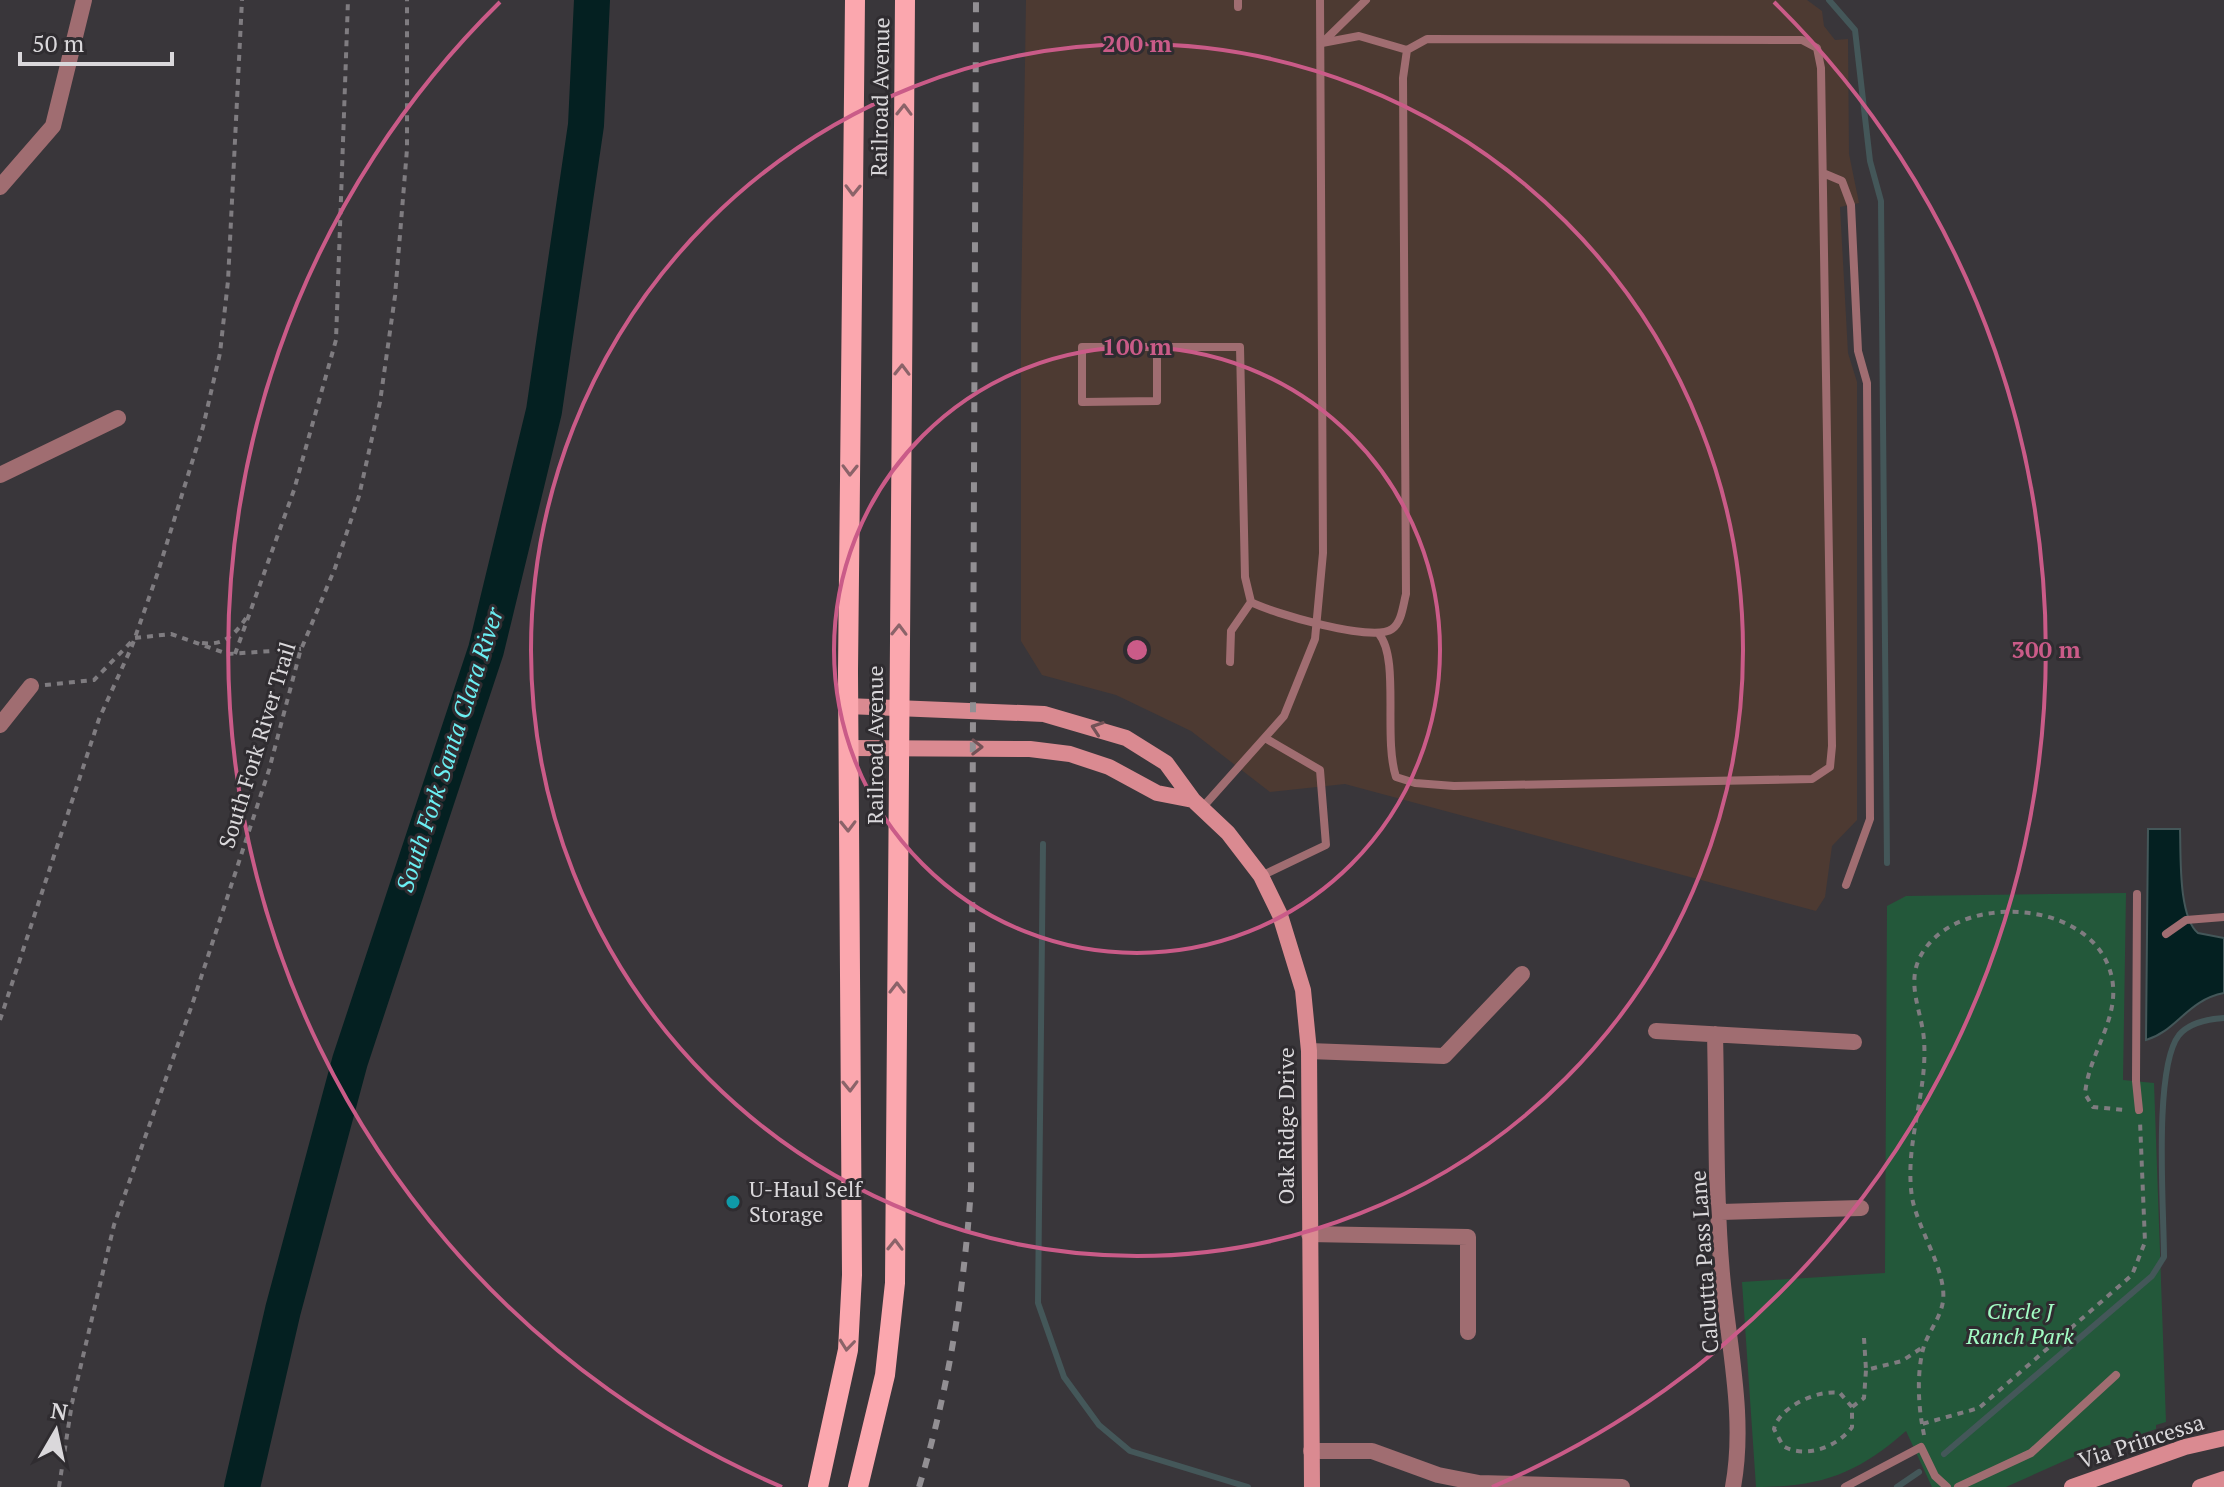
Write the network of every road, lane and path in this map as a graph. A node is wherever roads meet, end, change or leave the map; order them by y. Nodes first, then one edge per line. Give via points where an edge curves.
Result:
1 (84, 0) edge
2 (242, 0) edge
3 (348, 0) edge
4 (407, 0) edge
5 (855, 0) edge
6 (905, 0) edge
7 (1320, 0) edge
8 (1366, 0) edge
9 (1322, 43) junction
10 (1407, 50) junction
11 (1823, 173) junction
12 (0, 187) edge
13 (1157, 347) junction
14 (118, 418) dead end
15 (0, 475) edge
16 (1251, 602) junction
17 (250, 613) junction
18 (1316, 621) junction
19 (1379, 634) junction
20 (135, 638) junction
21 (191, 641) junction
22 (301, 649) junction
23 (235, 654) junction
24 (1230, 662) dead end
25 (31, 686) joint
26 (847, 706) junction
27 (899, 708) junction
28 (0, 725) edge
29 (1265, 738) junction
30 (899, 747) junction
31 (847, 748) junction
32 (1198, 804) junction
33 (1261, 876) junction
34 (1846, 885) dead end
35 (2137, 894) dead end
36 (2224, 917) edge
37 (2166, 934) dead end
38 (1522, 974) dead end
39 (0, 1020) edge
40 (1656, 1031) dead end
41 (1715, 1034) junction
42 (1854, 1042) dead end
43 (1309, 1051) junction
44 (2139, 1110) junction
45 (1861, 1208) dead end
46 (1721, 1212) junction
47 (1309, 1234) junction
48 (1468, 1332) dead end
49 (1864, 1338) dead end
50 (1923, 1347) junction
51 (1866, 1370) junction
52 (2116, 1375) dead end
53 (1852, 1407) junction
54 (1922, 1424) junction
55 (2224, 1438) edge
56 (1926, 1441) dead end
57 (1311, 1451) junction
58 (2224, 1479) edge
59 (59, 1487) edge
60 (818, 1487) edge
61 (858, 1487) edge
62 (1312, 1487) edge
63 (1622, 1487) edge
64 (1733, 1487) edge
65 (1845, 1487) edge
66 (1947, 1487) edge
67 (1958, 1487) edge
68 (2072, 1487) edge
69 (2200, 1487) edge

1 - 12 street via 53,126
2 - 20 path via 220,353 203,427
3 - 17 path via 336,340 294,490
4 - 22 path, South Fork River Trail via 402,224 380,402 359,496
5 -> 26 main road, Railroad Avenue
27 -> 6 main road, Railroad Avenue
7 - 9 lane
8 - 9 lane
9 - 10 lane via 1359,36
9 - 18 lane via 1323,553
10 - 11 lane via 1427,39 1802,40 1817,48 1821,68
10 - 19 lane via 1406,594 1400,619 1393,629
11 - 19 lane via 1830,767 1812,779 1415,783 1396,777 1389,755 1389,654
11 - 34 lane via 1842,181 1851,205 1858,351 1867,383 1870,819
13 - 13 lane via 1082,347 1082,402 1157,401
13 - 16 lane via 1240,347 1245,577
14 - 15 street
16 - 18 lane via 1270,612
16 - 24 lane via 1231,631
17 - 21 path via 222,642
17 - 23 path
18 - 19 lane
18 - 29 lane via 1315,639 1284,716
20 - 21 path via 171,634
20 - 25 path via 94,680
20 - 39 path via 99,719
21 - 23 path
22 - 23 path
22 - 59 path, South Fork River Trail via 264,785 114,1225 72,1403
25 - 28 street
26 - 27 main road, Oak Ridge Drive
26 - 31 main road, Railroad Avenue
27 - 30 main road, Railroad Avenue
32 -> 27 main road, Oak Ridge Drive via 1166,763 1126,738 1084,724 1007,710
29 - 32 lane
29 - 33 lane via 1320,770 1326,845
30 - 31 main road
30 -> 32 main road via 1070,754 1109,767 1157,793
61 -> 30 main road, Railroad Avenue via 885,1375 895,1283
31 -> 60 main road, Railroad Avenue via 852,1275 848,1350
32 - 33 main road, Oak Ridge Drive
33 - 43 main road, Oak Ridge Drive via 1293,949
35 - 44 lane
36 - 37 lane via 2186,920
38 - 43 street via 1444,1056
40 - 41 street
41 - 42 street
41 - 46 street, Calcutta Pass Lane
43 - 47 main road, Oak Ridge Drive
44 - 50 path via 2102,1110 2085,1094 2111,1018 2113,981 2099,948 2077,926 2022,913 1982,915 1953,926 1928,947 1914,980 1925,1050 1910,1177 1943,1301
44 - 54 path via 2145,1242 2132,1275 1979,1408
45 - 46 street
46 - 64 street, Calcutta Pass Lane via 1739,1456
47 - 48 street via 1468,1237
47 - 57 main road, Oak Ridge Drive
49 - 51 path
50 - 51 path via 1902,1361
50 - 54 path
51 - 53 path via 1864,1398
52 - 67 lane via 2031,1453
53 - 53 path via 1847,1434 1810,1452 1783,1446 1774,1429 1780,1415 1822,1392 1840,1393
54 - 56 path
55 - 68 main road, Via Princessa
57 - 62 main road, Oak Ridge Drive
57 - 63 street via 1372,1451 1438,1475 1479,1483
58 - 69 main road
65 - 66 lane via 1921,1447 1935,1476

